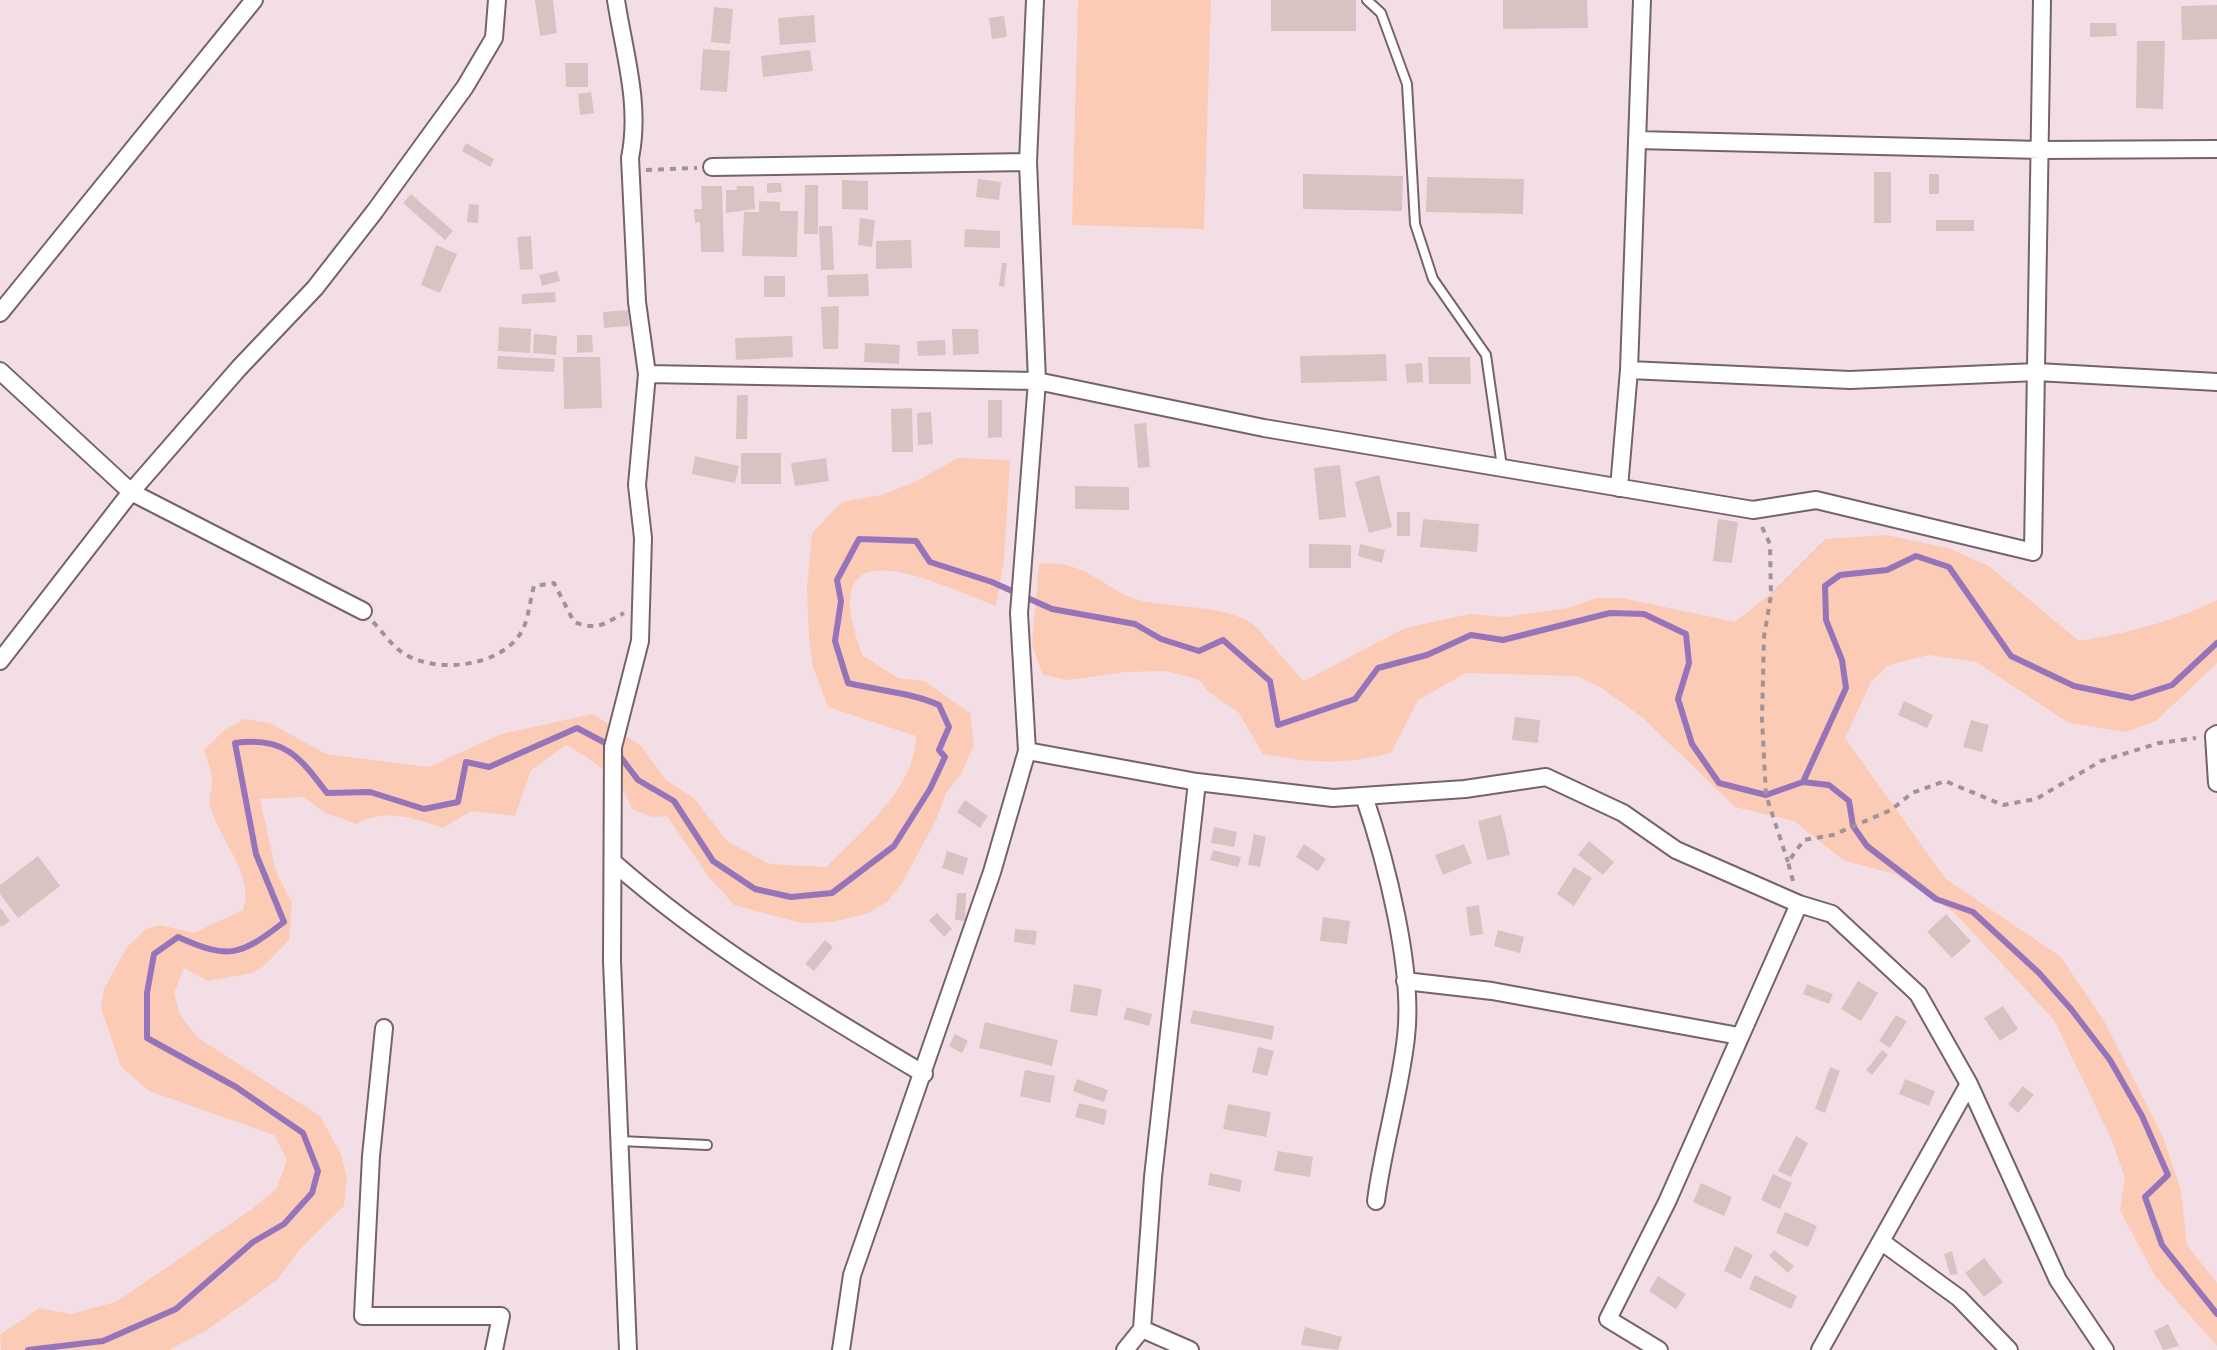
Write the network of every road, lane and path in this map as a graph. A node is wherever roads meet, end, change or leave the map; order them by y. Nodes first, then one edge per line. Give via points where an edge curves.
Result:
1 (254, 0) edge
2 (497, 0) edge
3 (616, 0) edge
4 (1035, 0) edge
5 (1367, 0) edge
6 (1642, 0) edge
7 (2042, 0) edge
8 (1637, 140) junction
9 (2217, 149) edge
10 (2041, 150) junction
11 (1028, 162) junction
12 (712, 167) joint
13 (631, 170) junction
14 (0, 313) edge
15 (1629, 370) junction
16 (0, 371) edge
17 (2037, 372) junction
18 (647, 374) junction
19 (1037, 381) junction
20 (2217, 382) edge
21 (1502, 468) junction
22 (1619, 488) junction
23 (131, 492) junction
24 (1753, 510) junction
25 (641, 605) junction
26 (363, 611) joint
27 (0, 661) edge
28 (2216, 735) edge
29 (1027, 751) junction
30 (1197, 782) junction
31 (2217, 783) edge
32 (1364, 796) junction
33 (613, 862) junction
34 (1788, 862) junction
35 (1799, 904) junction
36 (1405, 981) junction
37 (384, 1028) dead end
38 (1739, 1036) junction
39 (924, 1074) junction
40 (1969, 1084) junction
41 (620, 1141) junction
42 (707, 1145) dead end
43 (1376, 1201) dead end
44 (1882, 1242) junction
45 (1142, 1329) junction
46 (2103, 1349) edge
47 (494, 1350) edge
48 (628, 1350) edge
49 (841, 1350) edge
50 (1125, 1350) edge
51 (1190, 1350) edge
52 (1659, 1350) edge
53 (1820, 1350) edge
54 (2009, 1350) edge

1 - 14 street
2 - 23 street via 494,38 375,211 315,288
3 - 13 street via 632,89
4 - 11 street
5 - 21 lane via 1381,13 1407,84 1415,224 1433,279 1486,355
6 - 8 street
7 - 10 street
8 - 10 street
8 - 15 street
9 - 10 street
10 - 17 street
11 - 12 street
11 - 19 street
12 - 13 path
13 - 18 street via 637,302
15 - 17 street via 1850,380
15 - 22 street
16 - 23 street
17 - 20 street
17 - 24 street via 2033,552 1816,500
18 - 19 street
18 - 25 street via 637,485 643,538
19 - 21 street via 1264,428
19 - 29 street via 1019,613
21 - 22 street
22 - 24 street
23 - 26 street
23 - 27 street
24 - 34 path via 1770,544 1762,719 1766,795
25 - 26 path via 607,624 589,627 574,622 554,583 534,586 522,630 492,656 469,665 425,661 400,651
25 - 33 street via 640,641 613,747
28 - 31 street
28 - 34 path via 2159,743 2101,761 2036,799 2003,805 1945,781 1833,835 1804,840
29 - 30 street
29 - 39 street
30 - 32 street via 1333,798
30 - 45 street via 1153,1177
32 - 35 street via 1546,777 1623,813 1676,850
32 - 36 street via 1386,860
33 - 39 street via 665,908 770,983
33 - 41 street
34 - 35 path
35 - 38 street
35 - 40 street via 1832,914 1918,994
36 - 38 street via 1492,991
36 - 43 street via 1406,1036
37 - 47 street via 363,1316 501,1316
38 - 52 street via 1667,1202 1608,1319
39 - 49 street via 852,1275
40 - 44 street
40 - 46 street via 2058,1280
41 - 42 lane
41 - 48 street
44 - 53 street
44 - 54 street via 1959,1298
45 - 50 street
45 - 51 street

